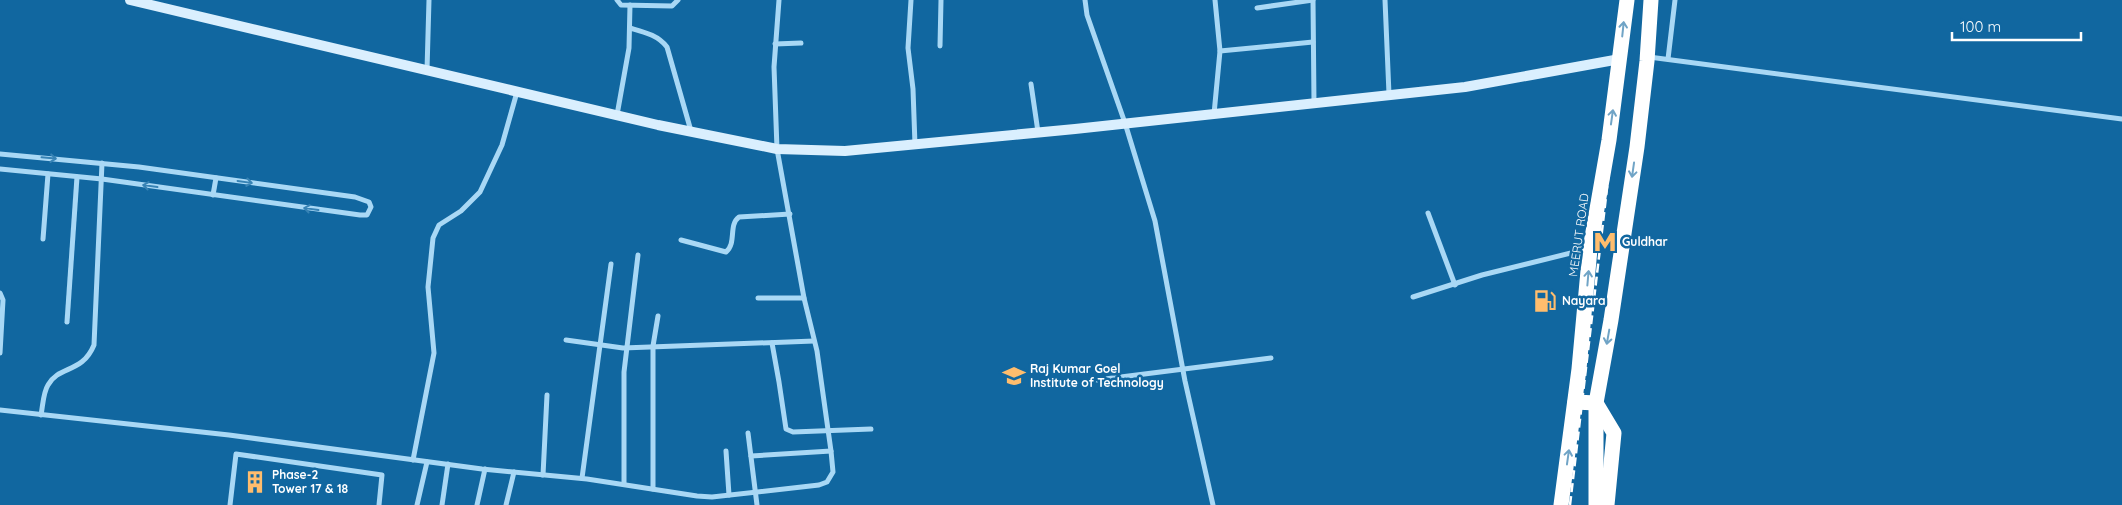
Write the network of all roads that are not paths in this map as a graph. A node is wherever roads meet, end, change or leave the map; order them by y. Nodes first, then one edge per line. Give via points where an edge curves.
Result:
1 (130, 0) edge
2 (428, 0) edge
3 (618, 0) edge
4 (678, 0) edge
5 (779, 0) edge
6 (911, 0) edge
7 (941, 0) edge
8 (1085, 0) edge
9 (1215, 0) edge
10 (1313, 0) edge
11 (1385, 0) edge
12 (1627, 0) edge
13 (1650, 0) edge
14 (1675, 0) edge
15 (156, 3) edge
16 (643, 3) edge
17 (630, 5) junction
18 (1257, 8) dead end
19 (630, 28) junction
20 (1313, 42) junction
21 (801, 43) dead end
22 (775, 44) junction
23 (940, 46) dead end
24 (1220, 51) junction
25 (1647, 57) junction
26 (1668, 58) junction
27 (1620, 59) junction
28 (427, 70) junction
29 (1031, 84) dead end
30 (518, 91) junction
31 (1389, 94) junction
32 (1314, 102) junction
33 (1214, 114) junction
34 (617, 115) junction
35 (2122, 119) edge
36 (1125, 123) junction
37 (691, 132) junction
38 (1038, 133) junction
39 (915, 145) junction
40 (776, 149) junction
41 (0, 154) edge
42 (102, 164) junction
43 (0, 169) edge
44 (48, 174) junction
45 (77, 176) junction
46 (216, 178) junction
47 (102, 179) junction
48 (213, 195) junction
49 (1428, 213) dead end
50 (790, 214) junction
51 (43, 239) dead end
52 (681, 240) dead end
53 (1590, 249) junction
54 (638, 255) dead end
55 (612, 264) dead end
56 (1455, 284) junction
57 (0, 293) edge
58 (1413, 297) dead end
59 (758, 298) dead end
60 (804, 298) junction
61 (658, 316) dead end
62 (67, 322) dead end
63 (566, 340) dead end
64 (814, 341) junction
65 (772, 343) junction
66 (600, 345) junction
67 (653, 346) junction
68 (626, 348) junction
69 (0, 353) edge
70 (1271, 358) dead end
71 (1183, 369) junction
72 (1097, 380) dead end
73 (547, 395) dead end
74 (1575, 402) junction
75 (1596, 403) junction
76 (0, 410) edge
77 (41, 415) junction
78 (871, 428) dead end
79 (828, 431) junction
80 (748, 433) dead end
81 (726, 451) dead end
82 (832, 451) junction
83 (751, 456) junction
84 (413, 460) junction
85 (427, 462) junction
86 (448, 464) junction
87 (485, 469) junction
88 (514, 472) junction
89 (543, 474) junction
90 (582, 478) junction
91 (624, 484) junction
92 (654, 489) junction
93 (755, 492) junction
94 (729, 495) junction
95 (1598, 504) edge
96 (230, 505) edge
97 (379, 505) edge
98 (418, 505) edge
99 (442, 505) edge
100 (477, 505) edge
101 (506, 505) edge
102 (757, 505) edge
103 (1213, 505) edge
104 (1561, 505) edge

1 - 15 street
2 - 28 street
3 - 17 street via 621,5
4 - 16 street via 672,6
5 - 22 street
6 - 39 street via 908,48
7 - 23 street
8 - 36 street via 1087,15
9 - 24 street
10 - 18 street
10 - 20 street
11 - 31 street
27 -> 12 highway, MEERUT ROAD
13 - 25 highway
14 - 26 street
15 - 28 street
16 - 17 street
17 - 19 street
19 - 34 street
19 - 37 street via 653,35 667,47
20 - 24 street
20 - 32 street
21 - 22 street
22 - 40 street
24 - 33 street
25 - 26 street
25 -> 75 highway via 1622,247
26 - 35 street
27 - 31 street via 1465,87
53 -> 27 highway, MEERUT ROAD
28 - 30 street
29 - 38 street
30 - 34 street
30 - 84 street via 502,145 480,192 439,226 433,238 428,287 434,353
31 - 32 street
32 - 33 street
33 - 36 street
34 - 37 street
36 - 38 street
36 - 71 street via 1155,222
37 - 40 street
38 - 39 street
39 - 40 street via 845,151
40 - 50 street
41 -> 42 street
42 - 46 street
42 - 47 street
43 - 44 street
44 - 45 street
44 - 51 street
45 - 47 street
45 - 62 street
46 - 48 street
46 -> 48 street via 355,197 369,202 371,208 367,215 360,215
48 -> 47 street
47 - 77 street via 94,346 80,364 51,380
49 - 56 street
50 - 52 street via 739,217 734,222 731,246 726,252
50 - 60 street
53 - 56 street
74 -> 53 highway, MEERUT ROAD
54 - 68 street
55 - 66 street
56 - 58 street
57 - 69 street via 3,300
59 - 60 street
60 - 64 street
61 - 67 street
63 - 66 street
64 - 65 street
64 - 79 street
65 - 67 street
65 - 79 street via 786,429 793,432
66 - 68 street
66 - 90 street
67 - 68 street
67 - 92 street
68 - 91 street
70 - 71 street
71 - 72 street
71 - 103 street
73 - 89 street
74 - 75 highway
104 -> 74 highway, MEERUT ROAD
75 - 95 highway
76 - 77 street
77 - 84 street via 229,435
78 - 79 street
79 - 82 street
80 - 83 street
81 - 94 street
82 - 83 street
82 - 93 street via 833,472 827,482
83 - 93 street
84 - 85 street
85 - 86 street
85 - 98 street
86 - 87 street
86 - 99 street
87 - 88 street
87 - 100 street
88 - 89 street
88 - 101 street
89 - 90 street
90 - 91 street
91 - 92 street
92 - 94 street via 697,496
93 - 94 street
93 - 102 street
96 - 97 street via 236,454 382,475

